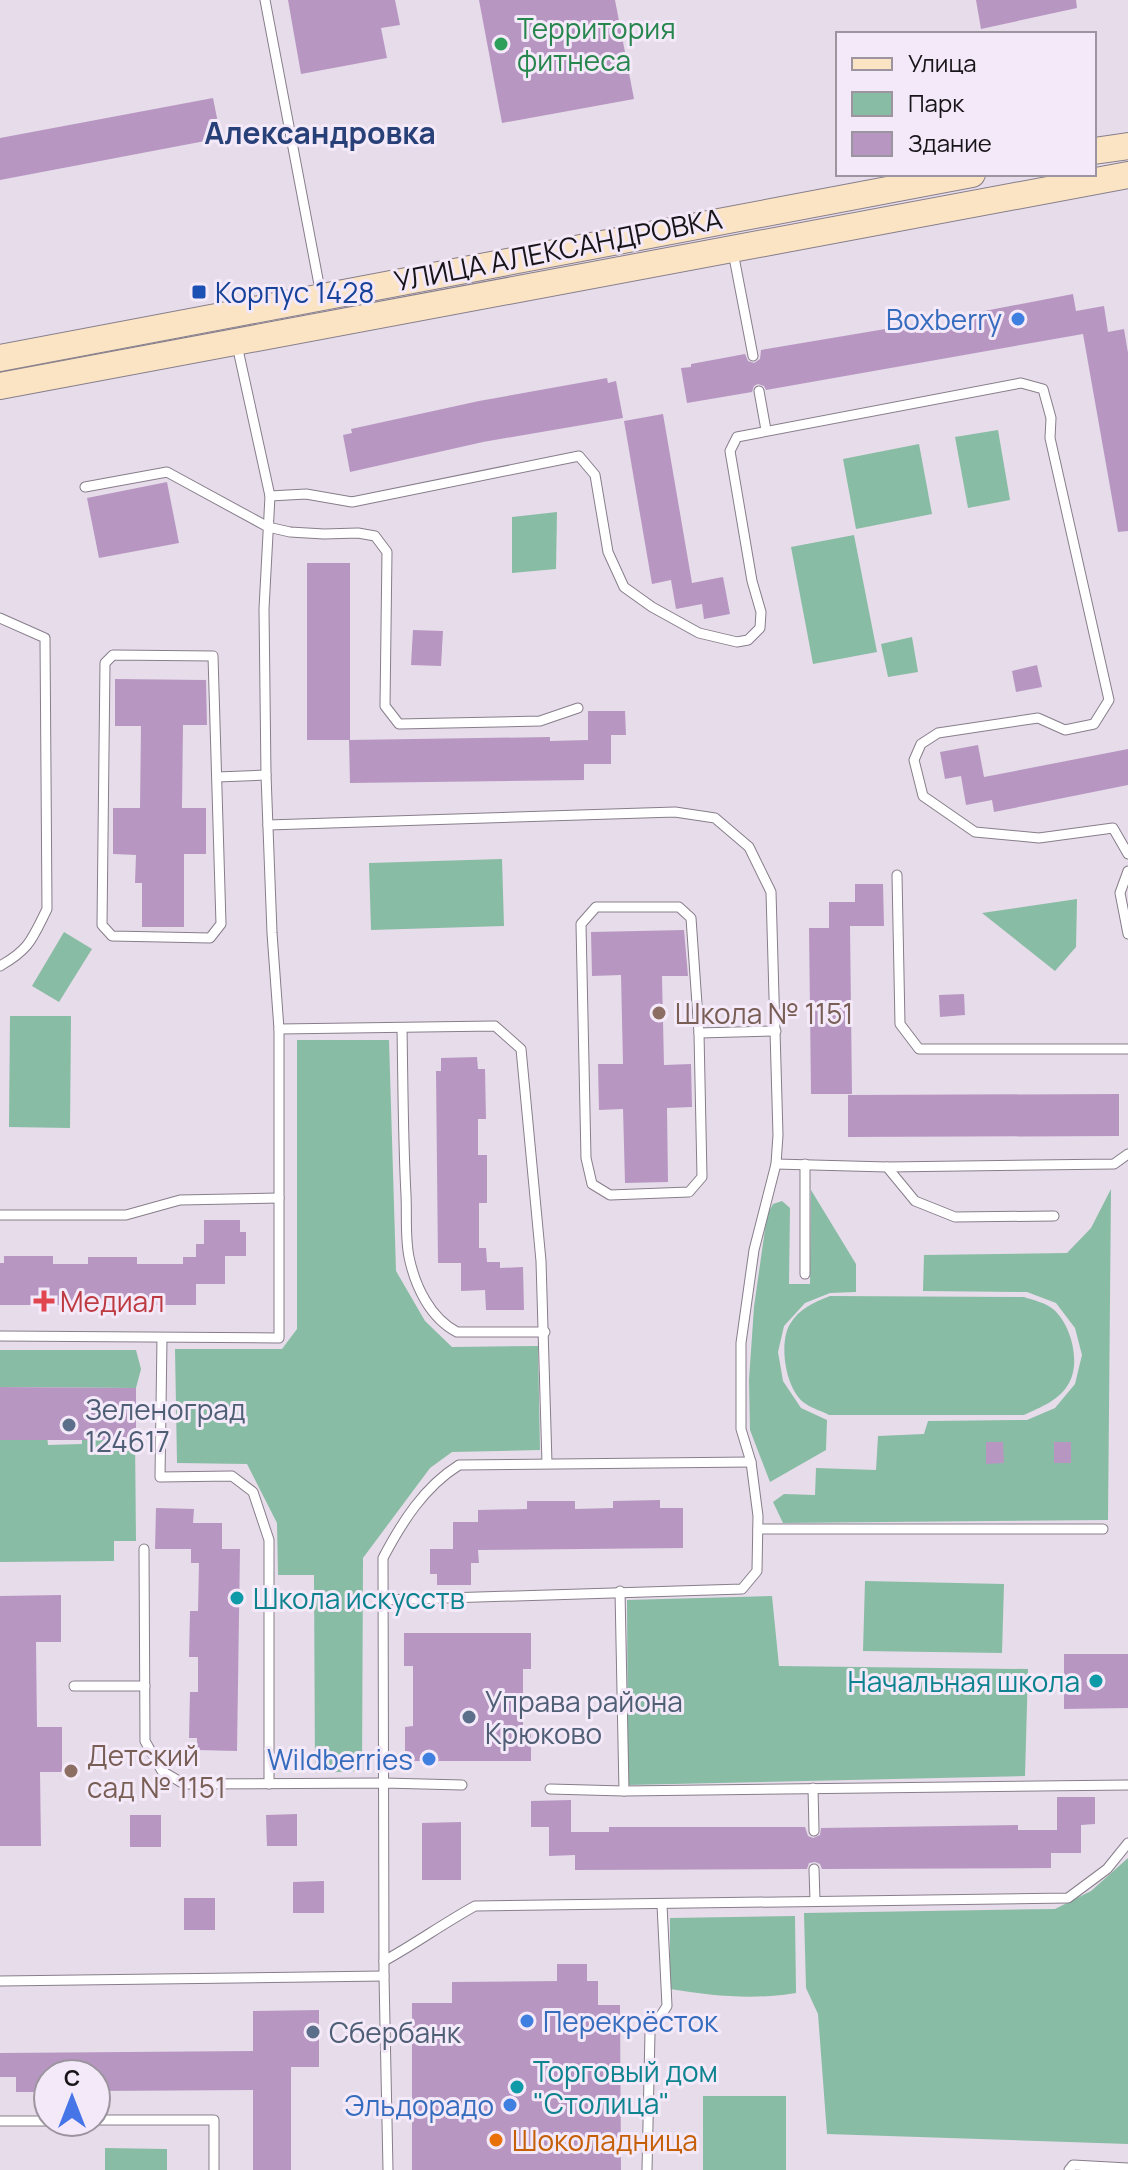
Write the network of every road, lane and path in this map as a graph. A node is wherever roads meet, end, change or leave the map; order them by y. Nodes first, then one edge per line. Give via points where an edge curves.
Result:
1 (265, 0) edge
2 (1128, 146) edge
3 (1096, 151) edge
4 (1128, 175) edge
5 (962, 176) edge
6 (727, 221) junction
7 (733, 249) junction
8 (322, 298) junction
9 (237, 341) junction
10 (753, 356) dead end
11 (0, 358) edge
12 (0, 386) edge
13 (759, 391) dead end
14 (766, 430) junction
15 (85, 487) dead end
16 (270, 496) junction
17 (268, 527) junction
18 (0, 618) edge
19 (578, 708) dead end
20 (266, 775) junction
21 (217, 777) junction
22 (268, 825) junction
23 (1128, 854) edge
24 (1128, 871) edge
25 (897, 875) dead end
26 (1128, 934) edge
27 (0, 966) edge
28 (402, 1028) junction
29 (279, 1029) junction
30 (776, 1031) junction
31 (699, 1033) junction
32 (1128, 1049) edge
33 (1128, 1154) edge
34 (776, 1164) junction
35 (805, 1164) junction
36 (887, 1167) junction
37 (279, 1198) junction
38 (0, 1215) edge
39 (1054, 1216) dead end
40 (805, 1274) dead end
41 (545, 1332) junction
42 (0, 1336) edge
43 (162, 1338) junction
44 (751, 1462) junction
45 (547, 1463) junction
46 (758, 1529) junction
47 (1103, 1529) dead end
48 (144, 1549) dead end
49 (620, 1591) junction
50 (383, 1600) junction
51 (74, 1686) dead end
52 (145, 1686) junction
53 (384, 1783) junction
54 (269, 1784) junction
55 (462, 1785) dead end
56 (1128, 1785) edge
57 (813, 1788) junction
58 (550, 1789) dead end
59 (624, 1791) junction
60 (814, 1831) dead end
61 (1128, 1843) edge
62 (814, 1869) dead end
63 (815, 1901) junction
64 (662, 1905) junction
65 (384, 1961) junction
66 (384, 1976) junction
67 (0, 1981) edge
68 (112, 2120) edge
69 (0, 2121) edge
70 (32, 2121) edge
71 (1128, 2168) edge
72 (214, 2170) edge
73 (388, 2170) edge
74 (647, 2170) edge
75 (1069, 2170) edge

1 - 8 lane
2 - 3 main road
4 - 7 main road, УЛИЦА АЛЕКСАНДРОВКА
5 - 6 main road, УЛИЦА АЛЕКСАНДРОВКА
6 - 7 lane
6 - 8 main road, УЛИЦА АЛЕКСАНДРОВКА
7 - 9 main road, УЛИЦА АЛЕКСАНДРОВКА
7 - 10 lane
8 - 11 main road, УЛИЦА АЛЕКСАНДРОВКА
9 - 12 main road, УЛИЦА АЛЕКСАНДРОВКА
9 - 16 lane
13 - 14 lane
14 - 16 lane via 737,437 730,451 761,612 760,628 748,640 737,642 699,633 624,587 608,552 595,475 579,456 352,502 306,494
14 - 23 lane via 1021,383 1043,389 1109,700 1094,724 1065,730 1038,718 938,733 921,744 914,760 923,796 975,832 1039,838 1113,828
15 - 17 lane via 167,472
16 - 17 lane
17 - 19 lane via 375,536 387,552 385,706 399,724 540,721
17 - 20 lane
18 - 27 lane via 45,638 47,893 47,909 30,943
20 - 21 lane
20 - 22 lane
21 - 21 lane via 221,924 210,938 112,936 102,925 105,663 113,655 213,656
22 - 29 lane
22 - 30 lane via 675,812 715,818 749,847 771,892
24 - 26 lane via 1120,893
25 - 32 lane via 900,1024 919,1049
28 - 29 lane
28 - 41 lane via 409,1256 419,1288 431,1311 457,1332
28 - 41 lane via 495,1026 521,1049
29 - 37 lane
30 - 31 lane
30 - 34 lane
31 - 31 lane via 702,1177 689,1192 610,1195 592,1184 586,1158 581,924 596,907 679,907 691,918
33 - 36 lane via 1114,1164
34 - 35 lane
34 - 44 lane via 754,1250 741,1343 741,1429
35 - 36 lane
35 - 40 lane
36 - 39 lane via 915,1201 955,1217
37 - 38 lane via 180,1200 126,1215
37 - 43 lane via 279,1338
41 - 45 lane
42 - 43 lane
43 - 54 lane via 160,1477 232,1476 253,1492 269,1540
44 - 45 lane
44 - 46 lane
45 - 50 lane via 459,1465 446,1473 417,1502 383,1558
46 - 47 lane
46 - 49 lane via 757,1571 742,1589
48 - 52 lane
49 - 50 lane
49 - 59 lane
50 - 53 lane
51 - 52 lane
52 - 54 lane via 145,1741 162,1771 184,1784
53 - 54 lane
53 - 55 lane
53 - 65 lane
56 - 57 lane
57 - 59 lane
57 - 60 lane
58 - 59 lane
61 - 63 lane via 1107,1869 1068,1898
62 - 63 lane
63 - 64 lane
64 - 65 lane via 475,1906
64 - 74 lane via 667,2006 650,2032
65 - 66 lane
66 - 67 lane
66 - 73 lane
68 - 72 lane via 214,2120
69 - 70 lane
71 - 75 lane via 1073,2165

